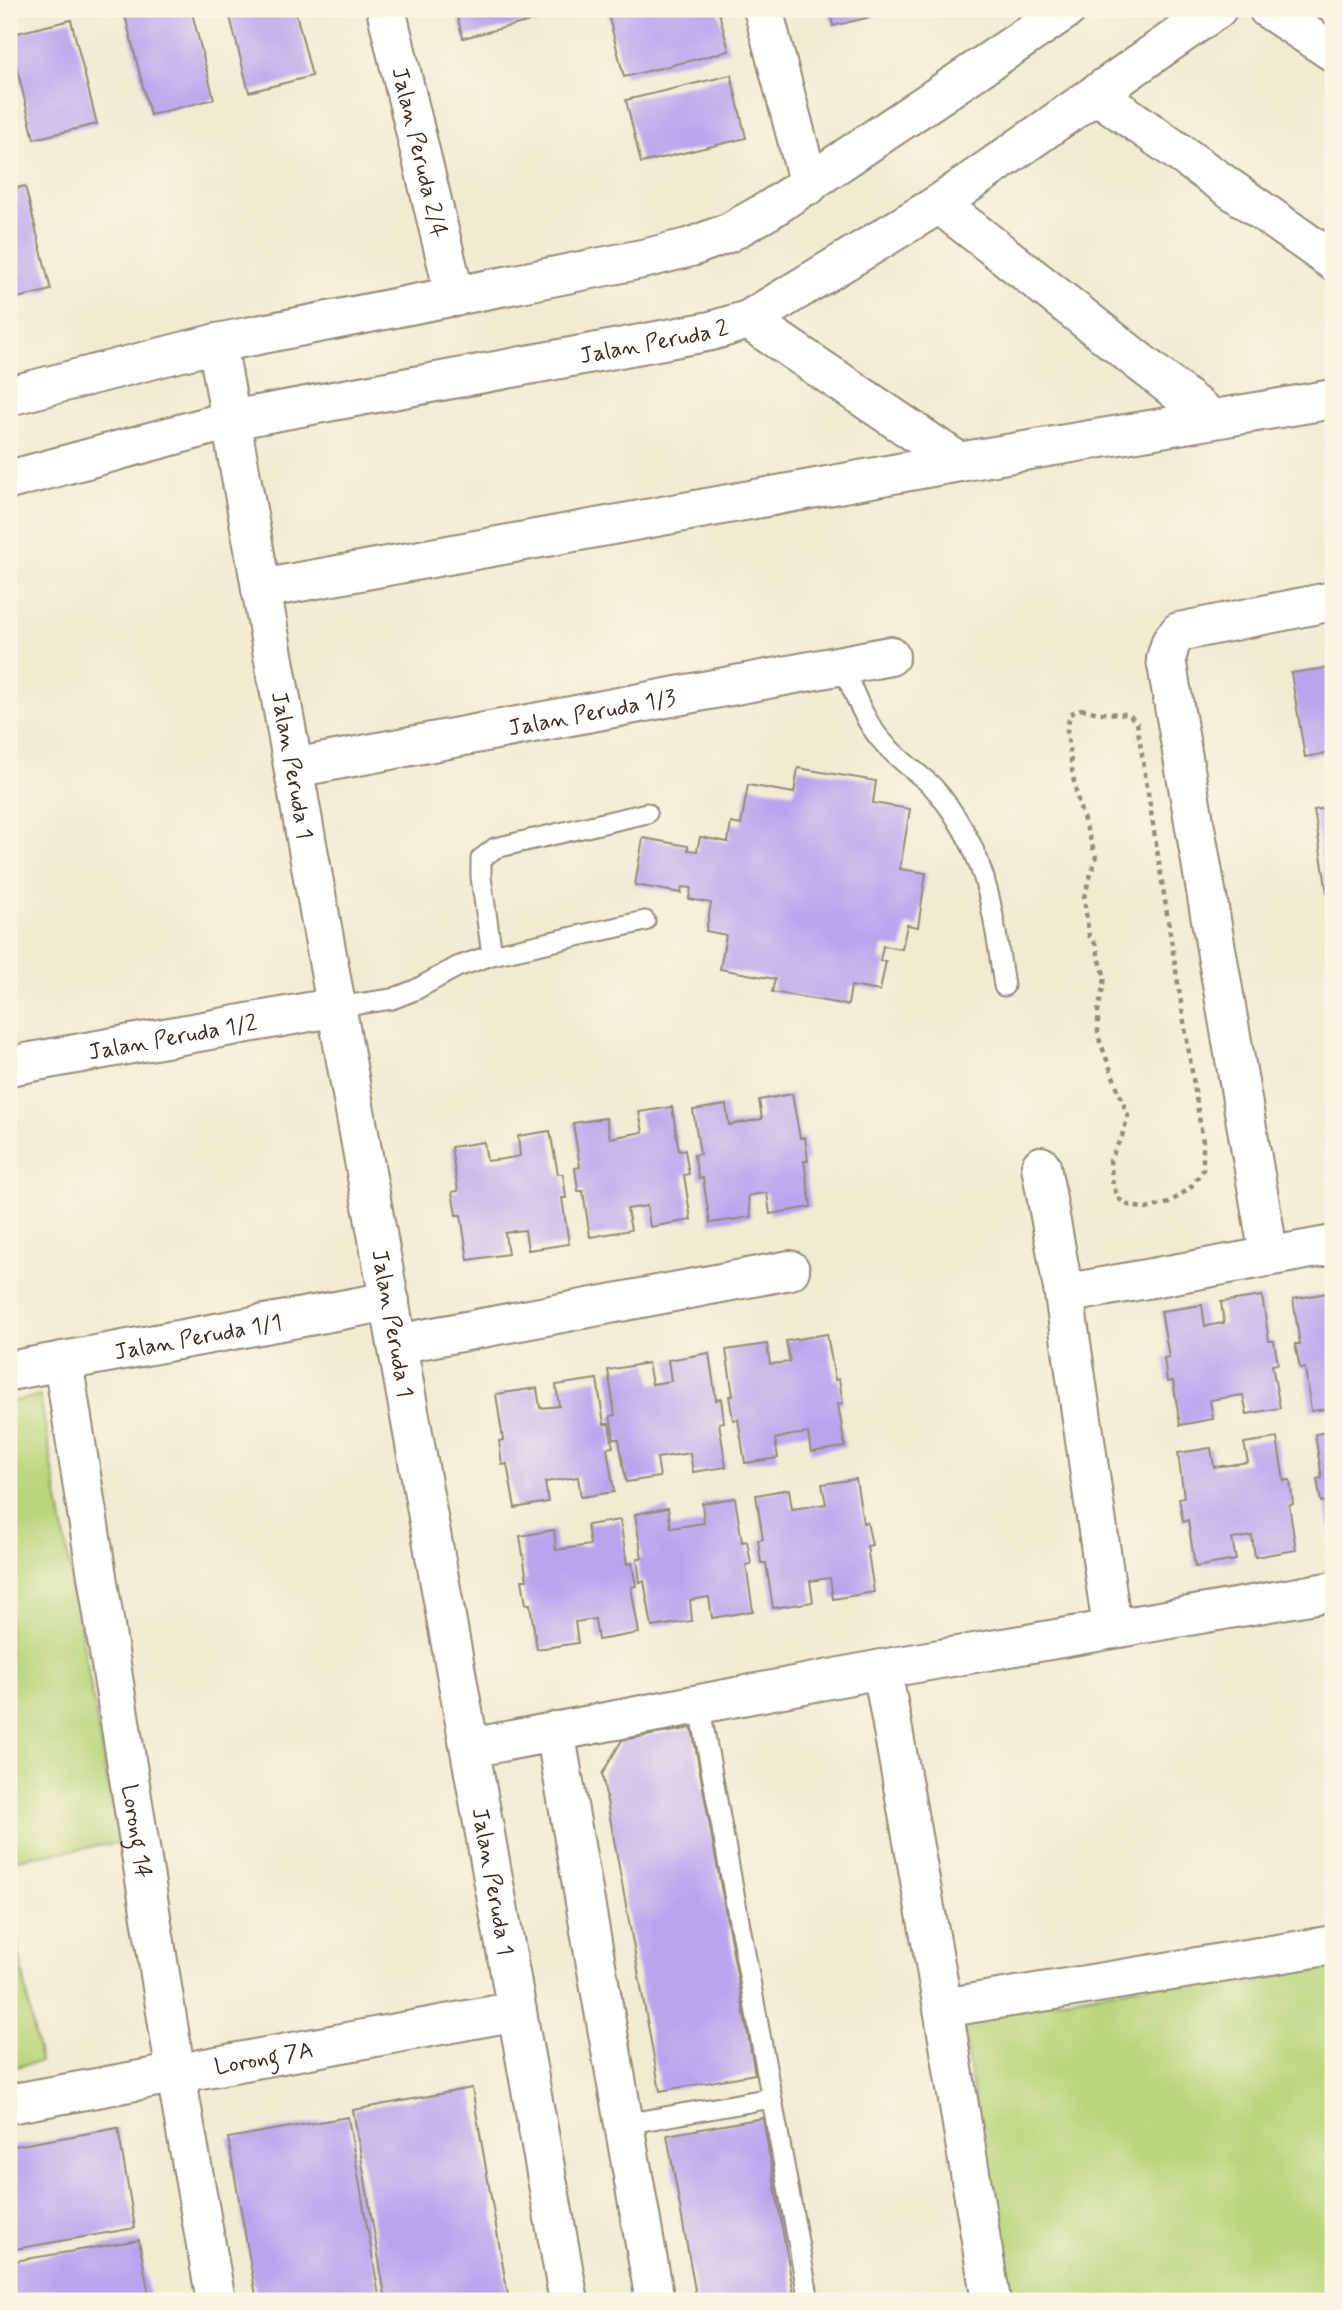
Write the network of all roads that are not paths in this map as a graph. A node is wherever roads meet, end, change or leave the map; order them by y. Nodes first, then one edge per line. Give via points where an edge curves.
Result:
1 (386, 9) edge
2 (763, 9) edge
3 (1067, 9) edge
4 (1217, 9) edge
5 (1268, 9) edge
6 (1333, 52) edge
7 (1096, 94) junction
8 (809, 185) junction
9 (939, 204) junction
10 (1333, 261) edge
11 (455, 297) junction
12 (748, 320) junction
13 (218, 344) junction
14 (9, 396) edge
15 (1333, 399) edge
16 (1211, 418) junction
17 (231, 420) junction
18 (959, 462) junction
19 (9, 480) edge
20 (261, 589) junction
21 (1333, 601) edge
22 (890, 656) dead end
23 (842, 664) junction
24 (294, 768) junction
25 (647, 813) dead end
26 (645, 921) dead end
27 (492, 954) junction
28 (1004, 986) dead end
29 (337, 1007) junction
30 (9, 1066) edge
31 (1041, 1166) dead end
32 (1333, 1245) edge
33 (1269, 1256) junction
34 (790, 1270) dead end
35 (1064, 1294) junction
36 (390, 1301) junction
37 (397, 1344) junction
38 (63, 1361) junction
39 (9, 1371) edge
40 (1333, 1591) edge
41 (1112, 1628) junction
42 (882, 1669) junction
43 (699, 1703) junction
44 (555, 1731) junction
45 (470, 1748) junction
46 (1333, 1945) edge
47 (943, 2008) junction
48 (517, 2011) junction
49 (176, 2075) junction
50 (771, 2098) junction
51 (9, 2104) edge
52 (625, 2124) junction
53 (216, 2301) edge
54 (569, 2301) edge
55 (655, 2301) edge
56 (809, 2301) edge
57 (990, 2301) edge

1 - 11 street, Jalan Peruda 2/4
2 - 8 street
3 - 8 street
4 - 7 street, Jalan Peruda 2
5 - 6 street
7 - 9 street, Jalan Peruda 2
7 - 10 street
8 - 11 street via 728,233 691,247
9 - 12 street, Jalan Peruda 2
9 - 16 street
11 - 13 street
12 - 17 street, Jalan Peruda 2 via 711,331
12 - 18 street
13 - 14 street
13 - 17 street, Jalan Peruda 1
15 - 16 street
16 - 18 street
17 - 19 street, Jalan Peruda 2
17 - 20 street, Jalan Peruda 1
18 - 20 street
20 - 24 street, Jalan Peruda 1
21 - 33 street via 1179,632 1166,659
22 - 23 street, Jalan Peruda 1/3
23 - 24 street, Jalan Peruda 1/3
23 - 28 lane via 879,738 934,788 964,831 992,908
24 - 29 street, Jalan Peruda 1
25 - 27 lane via 495,848 481,859
26 - 27 lane
27 - 29 lane via 392,999
29 - 30 street, Jalan Peruda 1/2
29 - 36 street, Jalan Peruda 1
31 - 35 street
32 - 33 street
33 - 35 street
34 - 37 street
35 - 41 street
36 - 37 street, Jalan Peruda 1
36 - 38 street, Jalan Peruda 1/1
37 - 45 street, Jalan Peruda 1
38 - 39 street, Jalan Peruda 1/1
38 - 49 street, Lorong 14
40 - 41 street
41 - 42 street
42 - 43 street
42 - 47 street
43 - 44 street
43 - 50 lane
44 - 45 street
44 - 52 street
45 - 48 street, Jalan Peruda 1
46 - 47 street
47 - 57 street
48 - 49 street, Lorong 7A
48 - 54 street, Jalan Peruda 1
49 - 51 street, Lorong 7A
49 - 53 street, Lorong 14
50 - 52 lane
50 - 56 lane
52 - 55 street

